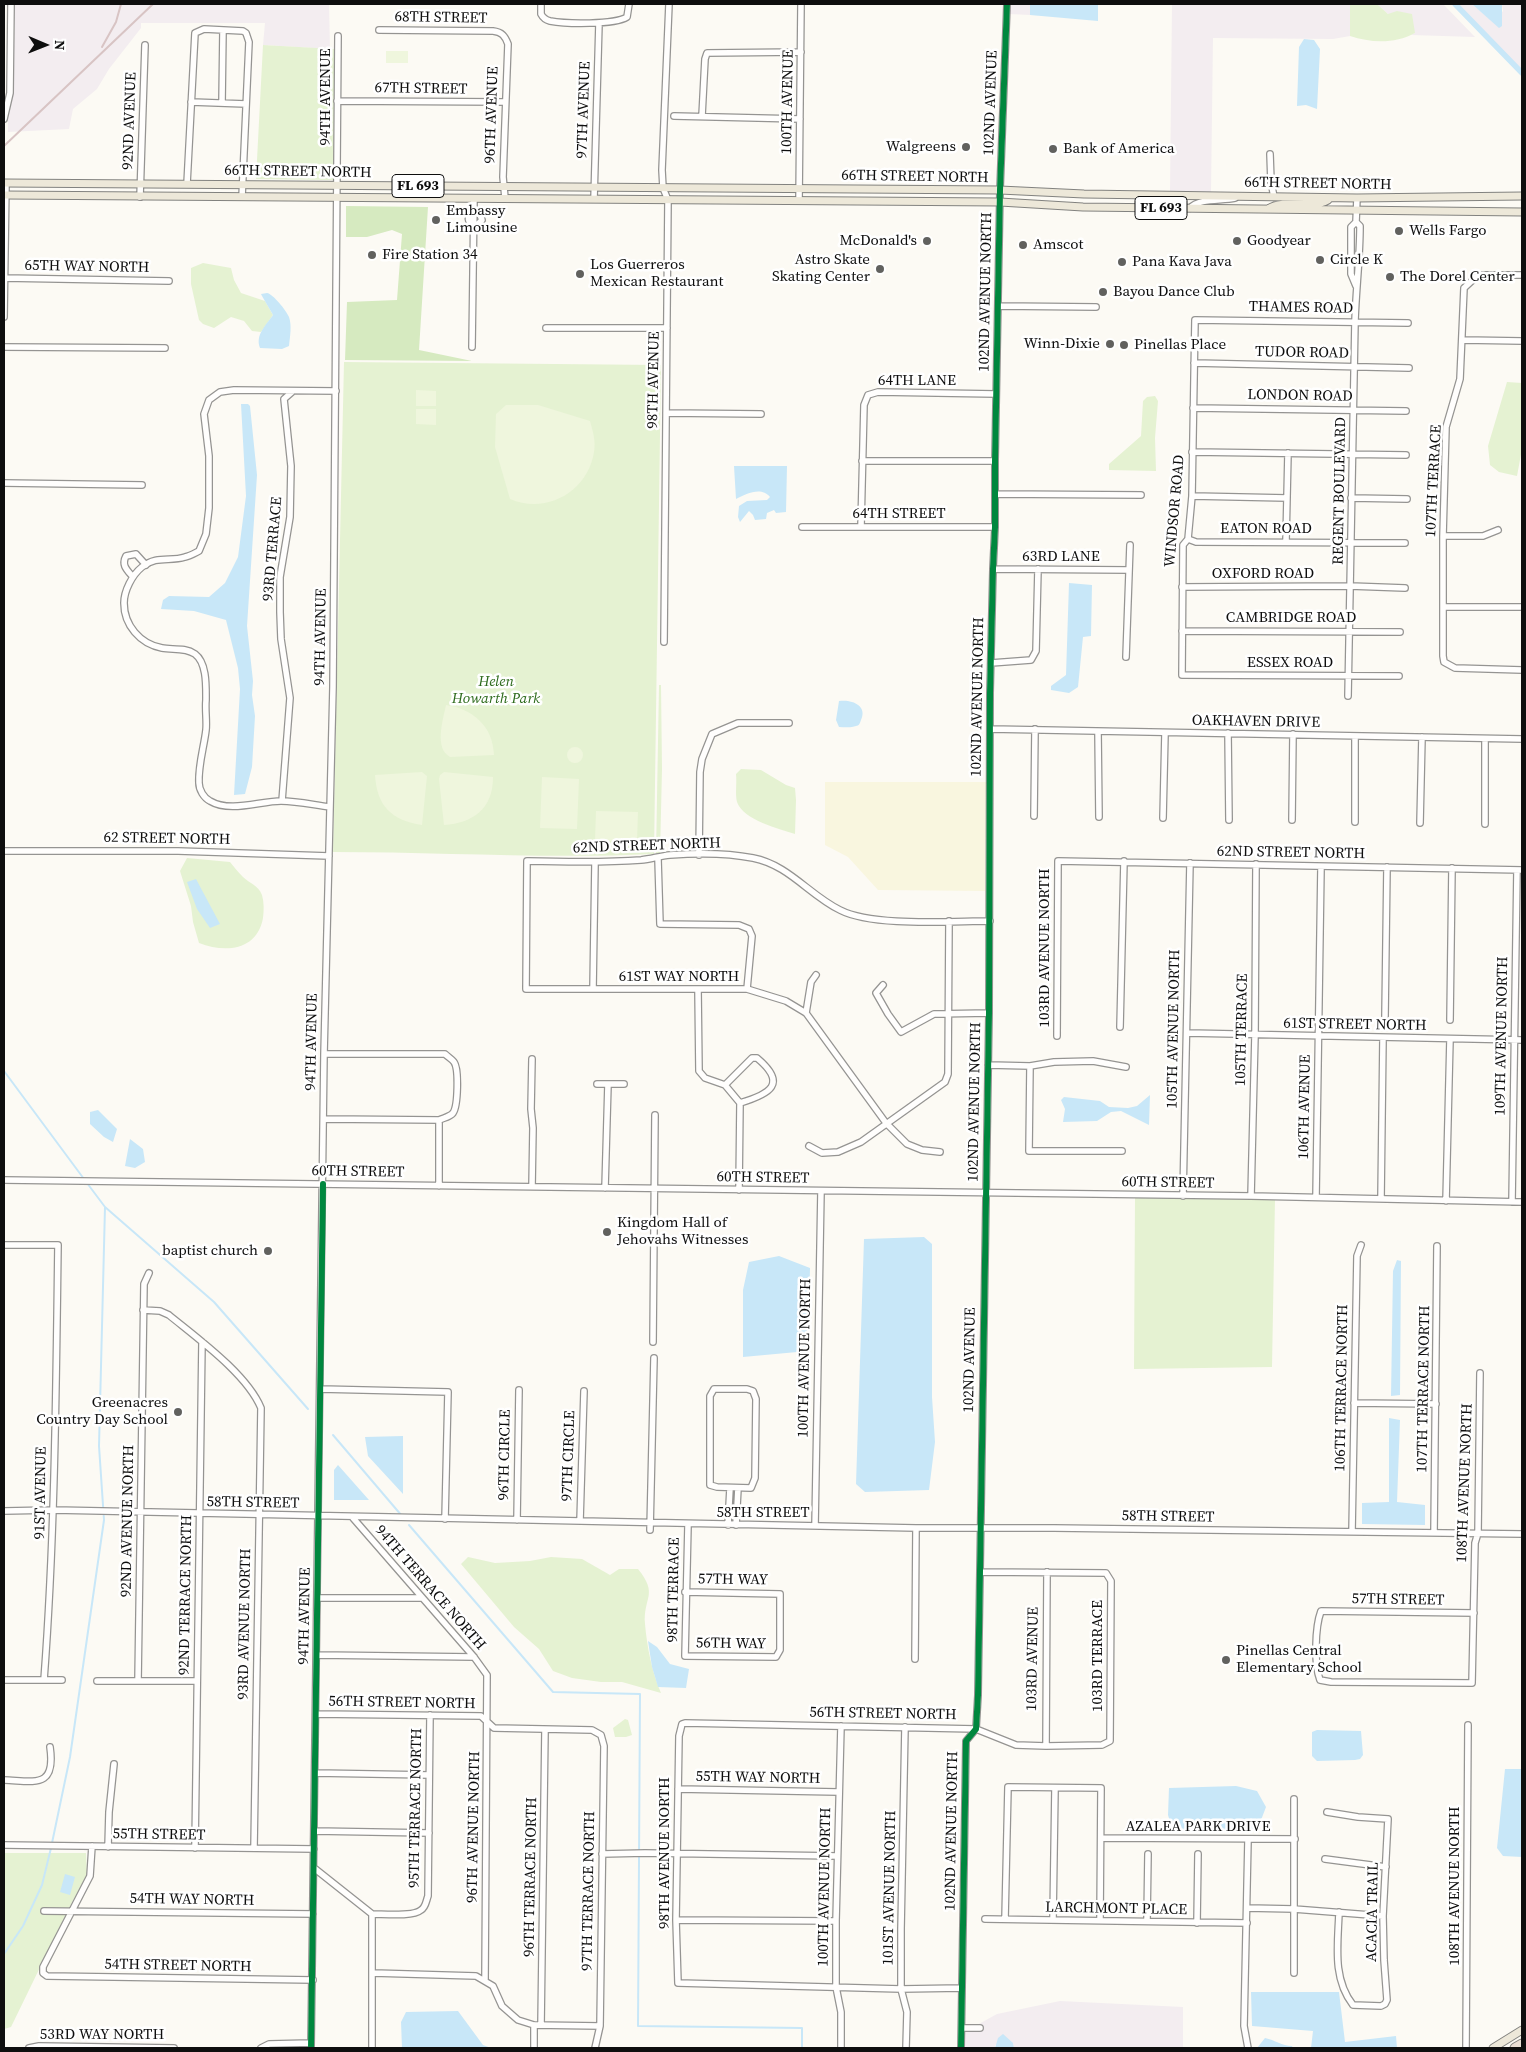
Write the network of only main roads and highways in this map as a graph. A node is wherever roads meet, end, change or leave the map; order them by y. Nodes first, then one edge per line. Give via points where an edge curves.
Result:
1 (5, 183) edge
2 (5, 195) edge
3 (1522, 196) edge
4 (1330, 198) junction
5 (1267, 209) junction
6 (1522, 212) edge
7 (1522, 2030) edge
8 (1522, 2044) edge
9 (1493, 2048) edge
10 (1515, 2048) edge

1 - 4 main road, 66TH STREET NORTH / FL 693 via 1000,190
2 - 5 main road, 66TH STREET NORTH / FL 693 via 1000,202
3 - 4 main road, 66TH STREET NORTH / FL 693
4 - 5 main road via 1326,202 1309,204 1276,204
5 - 6 main road, 66TH STREET NORTH / FL 693
7 - 9 main road
8 - 10 highway

